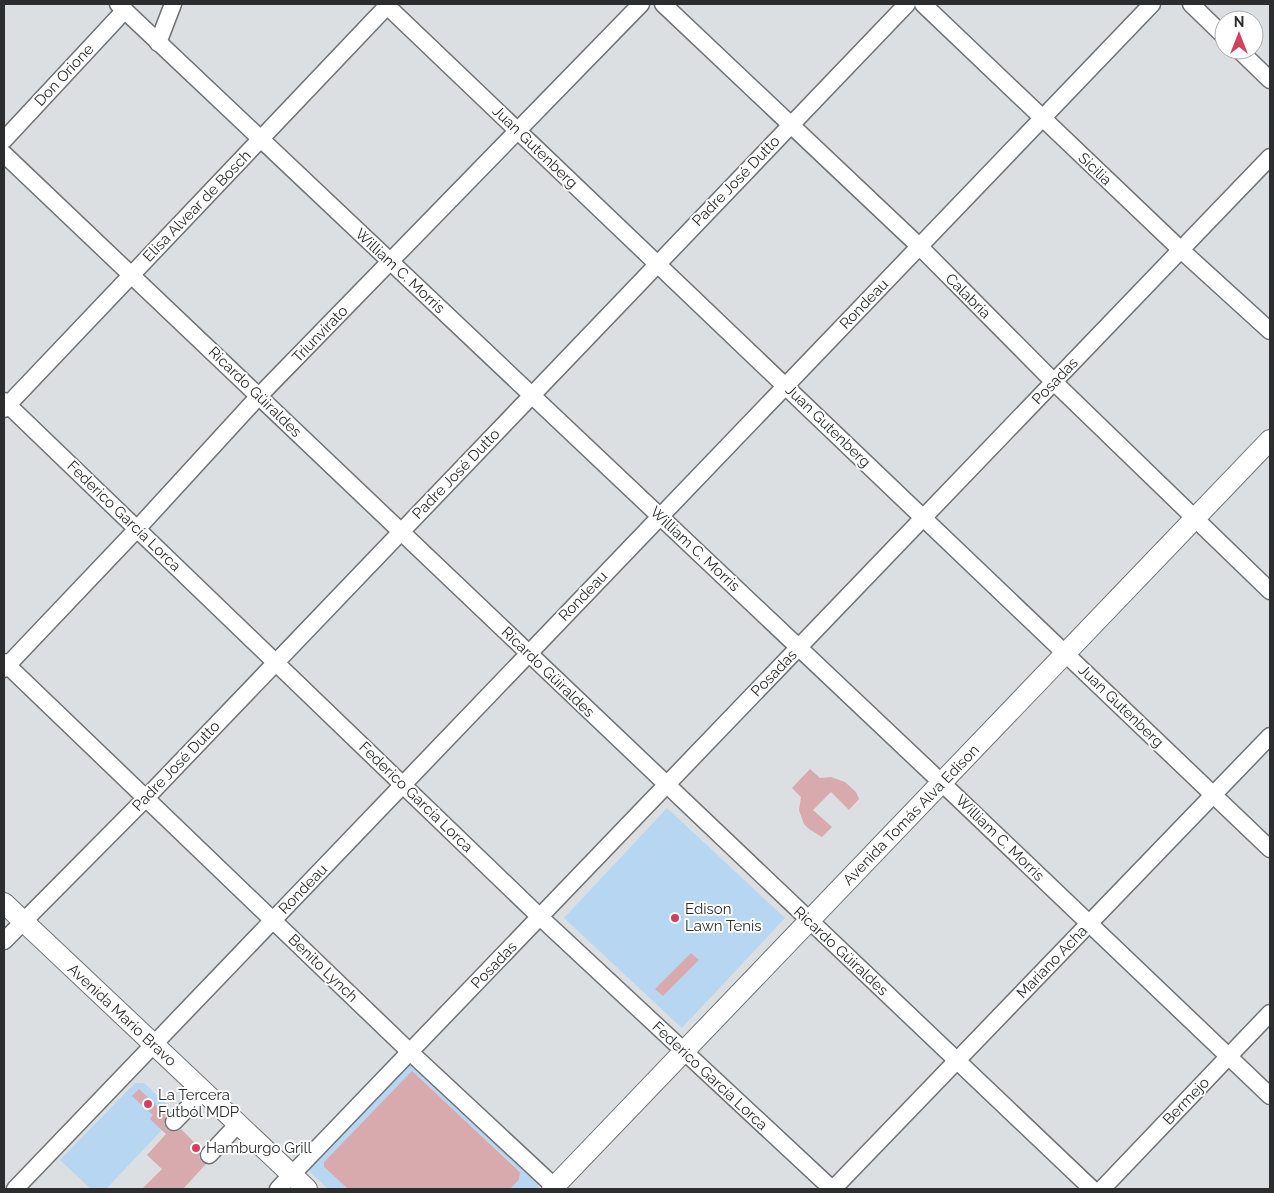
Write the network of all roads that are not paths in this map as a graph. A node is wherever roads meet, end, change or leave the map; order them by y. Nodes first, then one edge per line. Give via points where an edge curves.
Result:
1 (173, 4) edge
2 (387, 4) edge
3 (641, 4) edge
4 (663, 4) edge
5 (906, 4) edge
6 (923, 4) edge
7 (1152, 4) edge
8 (1191, 4) edge
9 (121, 7) edge
10 (1214, 26) edge
11 (158, 43) junction
12 (1249, 60) edge
13 (1270, 80) edge
14 (1042, 118) junction
15 (791, 125) junction
16 (518, 131) junction
17 (261, 139) junction
18 (4, 140) edge
19 (4, 154) edge
20 (1270, 157) edge
21 (919, 246) junction
22 (1180, 250) junction
23 (390, 261) junction
24 (658, 264) junction
25 (131, 275) junction
26 (1270, 331) edge
27 (1054, 382) junction
28 (785, 386) junction
29 (532, 395) junction
30 (259, 396) junction
31 (5, 405) edge
32 (1270, 440) edge
33 (660, 516) junction
34 (924, 518) junction
35 (1195, 519) junction
36 (137, 529) junction
37 (401, 532) junction
38 (1270, 591) edge
39 (799, 648) junction
40 (529, 654) junction
41 (1066, 654) junction
42 (276, 662) junction
43 (5, 665) edge
44 (1270, 736) edge
45 (942, 783) junction
46 (403, 784) junction
47 (667, 785) junction
48 (1214, 795) junction
49 (146, 798) junction
50 (1270, 849) edge
51 (4, 903) edge
52 (540, 917) junction
53 (274, 919) junction
54 (23, 921) junction
55 (810, 921) junction
56 (1090, 924) junction
57 (4, 942) edge
58 (1270, 1013) edge
59 (154, 1045) junction
60 (410, 1052) junction
61 (684, 1052) junction
62 (1228, 1056) junction
63 (957, 1060) junction
64 (203, 1092) junction
65 (1270, 1096) edge
66 (174, 1122) dead end
67 (238, 1124) junction
68 (209, 1155) dead end
69 (285, 1182) edge
70 (555, 1188) edge
71 (15, 1189) edge
72 (306, 1189) edge
73 (833, 1189) edge
74 (1092, 1189) edge
75 (1102, 1189) edge

1 - 11 street
2 - 16 street, Juan Gutenberg
2 - 17 street, Elisa Alvear de Bosch
3 - 16 street, Triunvirato
4 - 15 street, Calabria
5 - 15 street, Padre José Dutto
6 - 14 street, Sicilia
7 - 14 street, Rondeau
8 - 10 street
9 - 11 street, William C. Morris
9 - 18 street, Don Orione
11 - 17 street, William C. Morris
12 - 13 street
14 - 21 street, Rondeau
14 - 22 street, Sicilia
15 - 21 street, Calabria
15 - 24 street, Padre José Dutto
16 - 23 street, Triunvirato
16 - 24 street, Juan Gutenberg
17 - 23 street, William C. Morris
17 - 25 street, Elisa Alvear de Bosch
19 - 25 street, Ricardo Güiraldes
20 - 22 street, Posadas
21 - 27 street, Calabria
21 - 28 street, Rondeau
22 - 26 street, Sicilia
22 - 27 street, Posadas
23 - 29 street, William C. Morris
23 - 30 street, Triunvirato
24 - 28 street, Juan Gutenberg
24 - 29 street, Padre José Dutto
25 - 30 street, Ricardo Güiraldes
25 - 31 street, Elisa Alvear de Bosch
27 - 34 street, Posadas
27 - 35 street, Calabria
28 - 33 street, Rondeau
28 - 34 street, Juan Gutenberg
29 - 33 street, William C. Morris
29 - 37 street, Padre José Dutto
30 - 36 street, Triunvirato
30 - 37 street, Ricardo Güiraldes
31 - 36 street, Federico García Lorca
32 - 35 main road, Avenida Tomás Alva Edison
33 - 39 street, William C. Morris
33 - 40 street, Rondeau
34 - 39 street, Posadas
34 - 41 street, Juan Gutenberg
35 - 38 street, Calabria
35 - 41 main road, Avenida Tomás Alva Edison
36 - 42 street, Federico García Lorca
36 - 43 street, Triunvirato
37 - 40 street, Ricardo Güiraldes
37 - 42 street, Padre José Dutto
39 - 45 street, William C. Morris
39 - 47 street, Posadas
40 - 46 street, Rondeau
40 - 47 street, Ricardo Güiraldes
41 - 45 main road, Avenida Tomás Alva Edison
41 - 48 street, Juan Gutenberg
42 - 46 street, Federico García Lorca
42 - 49 street, Padre José Dutto
43 - 49 street, Benito Lynch
44 - 48 street, Mariano Acha
45 - 55 main road, Avenida Tomás Alva Edison
45 - 56 street, William C. Morris
46 - 52 street, Federico García Lorca
46 - 53 street, Rondeau
47 - 52 street, Posadas
47 - 55 street, Ricardo Güiraldes
48 - 50 street, Juan Gutenberg
48 - 56 street, Mariano Acha
49 - 53 street, Benito Lynch
49 - 54 street, Padre José Dutto
51 - 54 main road, Avenida Mario Bravo
52 - 60 street, Posadas
52 - 61 street, Federico García Lorca
53 - 59 street, Rondeau
53 - 60 street, Benito Lynch
54 - 57 street, Padre José Dutto
54 - 59 main road, Avenida Mario Bravo
55 - 61 main road, Avenida Tomás Alva Edison
55 - 63 street, Ricardo Güiraldes
56 - 62 street, William C. Morris
56 - 63 street, Mariano Acha
58 - 62 street, Bermejo
59 - 64 main road, Avenida Mario Bravo
59 - 71 street, Rondeau
60 - 69 street, Posadas
60 - 70 street, Benito Lynch
61 - 70 main road, Avenida Tomás Alva Edison
61 - 73 street, Federico García Lorca
62 - 65 street, William C. Morris
62 - 75 street, Bermejo
63 - 73 street, Mariano Acha
63 - 74 street, Ricardo Güiraldes
64 - 66 street
64 - 67 main road, Avenida Mario Bravo
67 - 68 street
67 - 69 main road, Avenida Mario Bravo
69 - 72 main road, Avenida Mario Bravo

